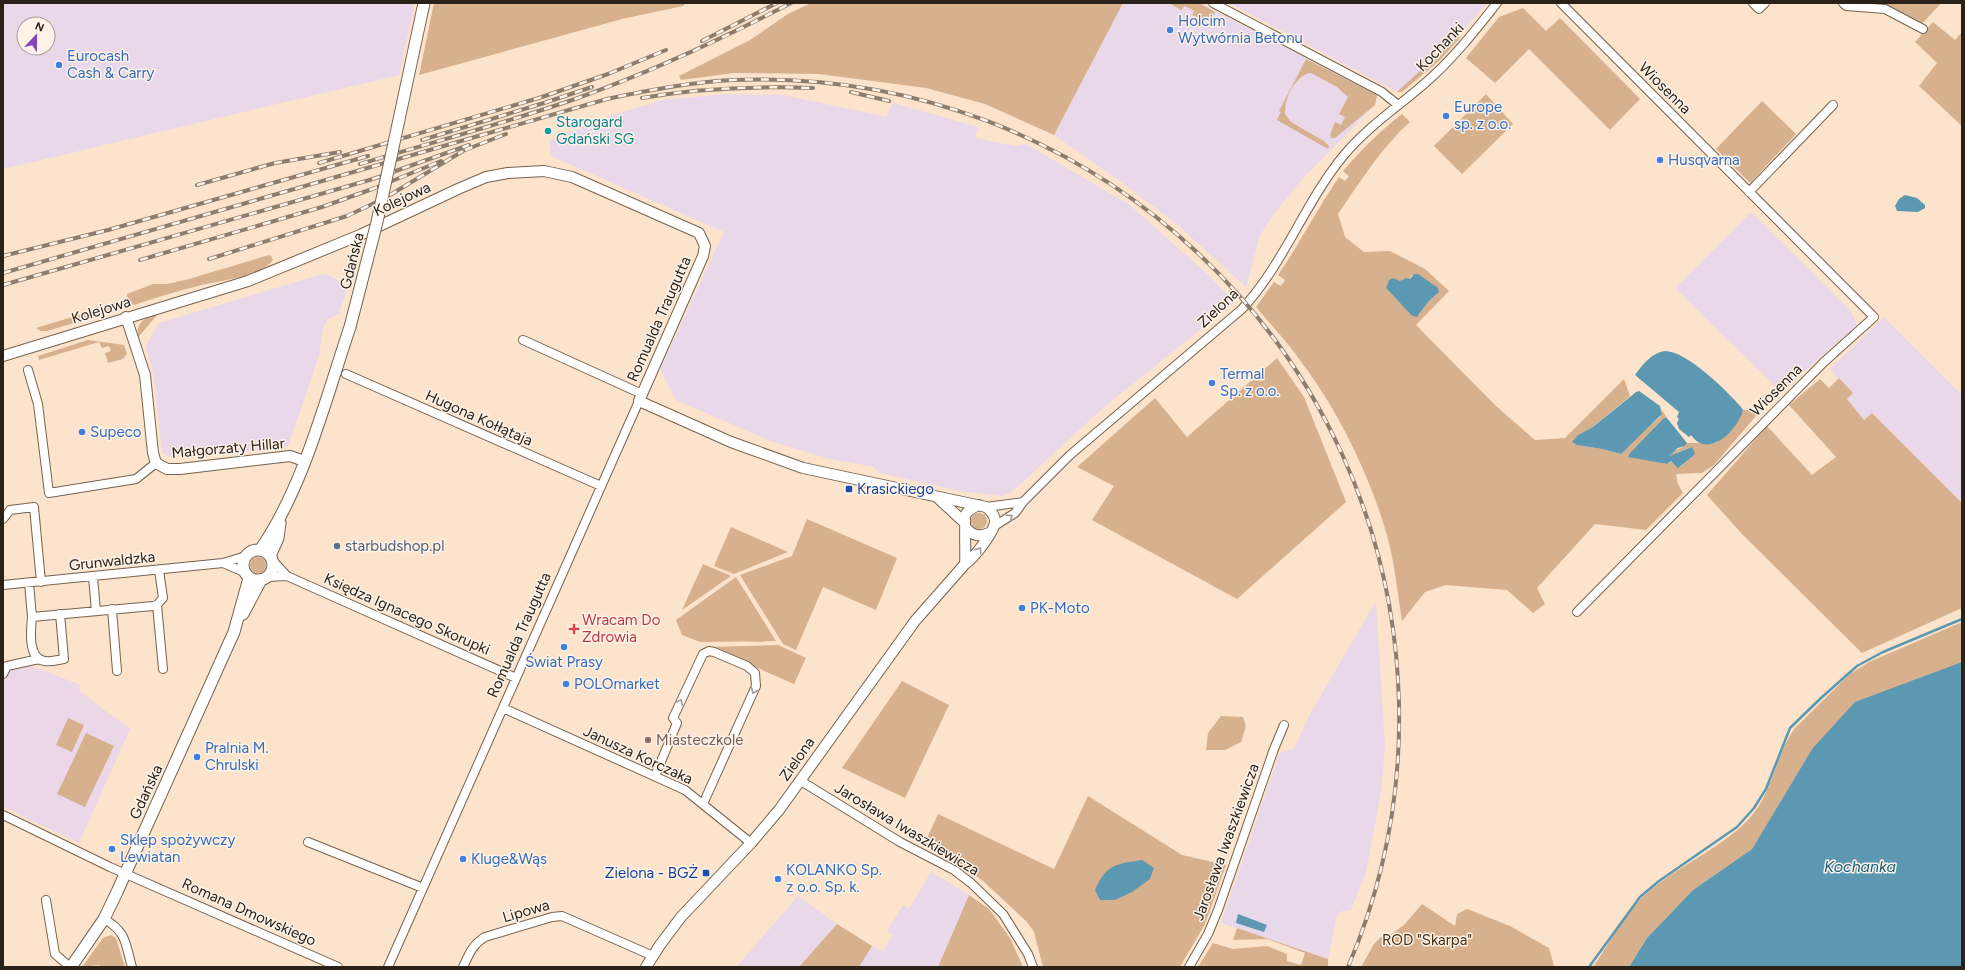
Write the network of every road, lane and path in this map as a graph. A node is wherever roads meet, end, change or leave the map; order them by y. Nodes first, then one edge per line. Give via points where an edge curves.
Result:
1 (424, 3) edge
2 (1213, 3) edge
3 (1497, 3) edge
4 (1561, 3) edge
5 (1753, 3) edge
6 (1765, 3) edge
7 (1843, 3) edge
8 (1923, 29) dead end
9 (1398, 105) junction
10 (1833, 105) dead end
11 (1749, 192) junction
12 (703, 256) joint
13 (126, 317) junction
14 (523, 340) dead end
15 (3, 356) edge
16 (28, 370) dead end
17 (346, 374) dead end
18 (640, 398) junction
19 (304, 461) junction
20 (156, 463) junction
21 (601, 486) junction
22 (938, 498) junction
23 (1023, 502) junction
24 (982, 506) junction
25 (3, 519) edge
26 (281, 519) junction
27 (965, 525) junction
28 (991, 530) junction
29 (260, 550) junction
30 (246, 556) junction
31 (271, 558) junction
32 (223, 563) junction
33 (965, 564) junction
34 (159, 570) junction
35 (247, 575) junction
36 (287, 576) junction
37 (93, 577) junction
38 (265, 578) junction
39 (41, 582) junction
40 (29, 583) junction
41 (3, 585) edge
42 (157, 605) junction
43 (112, 609) junction
44 (96, 611) junction
45 (1577, 612) dead end
46 (60, 614) junction
47 (32, 617) junction
48 (238, 623) junction
49 (39, 659) junction
50 (163, 669) dead end
51 (117, 671) dead end
52 (3, 674) edge
53 (516, 678) junction
54 (503, 708) junction
55 (1284, 725) dead end
56 (655, 776) junction
57 (801, 781) junction
58 (703, 804) junction
59 (3, 815) edge
60 (308, 842) dead end
61 (751, 843) junction
62 (126, 874) junction
63 (423, 888) junction
64 (46, 900) dead end
65 (104, 919) junction
66 (653, 956) junction
67 (70, 967) edge
68 (132, 967) edge
69 (338, 967) edge
70 (388, 967) edge
71 (463, 967) edge
72 (646, 967) edge
73 (1033, 967) edge
74 (1189, 967) edge

1 - 19 main road, Gdańska, bridge via 377,222 350,327
2 - 9 street via 1382,92
3 - 9 street, Kochanki via 1449,62
4 - 11 street, Wiosenna
5 - 6 street via 1759,9
7 - 8 street via 1846,6 1885,9
9 - 23 street, Zielona via 1362,136 1325,180 1247,304 1087,440
10 - 11 street
11 - 45 street, Wiosenna via 1874,317 1824,362
12 - 13 street, Kolejowa via 703,239 687,226 572,177 544,171 520,171 486,177 360,235 248,281
12 - 18 street, Romualda Traugutta
13 - 15 street, Kolejowa
13 - 20 street, Małgorzaty Hillar via 144,375 152,453
14 - 18 street, Romualda Traugutta
16 - 20 street, Małgorzaty Hillar via 38,404 49,493 136,479
17 - 21 street, Hugona Kołłątaja
18 - 21 street, Romualda Traugutta
18 - 22 street via 767,456 803,468
19 - 20 street, Małgorzaty Hillar via 290,456 180,469 167,469
19 - 26 main road, Gdańska
21 - 53 street, Romualda Traugutta
22 - 24 street
22 - 27 street
23 - 24 street
28 -> 23 street, Zielona via 1015,513
24 - 27 street via 971,508 966,514
24 - 28 street via 992,512 995,520
25 - 39 street via 10,510 34,506
26 - 29 main road, Gdańska
26 - 31 main road, Gdańska
27 - 28 street via 972,534 981,536
27 - 33 street
33 -> 28 street, Zielona via 973,558
29 - 30 main road
29 - 31 main road
30 - 32 street, Grunwaldzka
30 - 35 main road via 243,564
31 - 36 street, Księdza Ignacego Skorupki
31 - 38 main road via 272,569
32 - 34 street, Grunwaldzka
32 - 35 street, Grunwaldzka
33 - 57 street, Zielona via 915,620
34 - 37 street, Grunwaldzka
34 - 42 street via 163,598
35 - 38 main road via 255,580
35 - 48 main road, Gdańska
36 - 38 street, Księdza Ignacego Skorupki
36 - 53 street, Księdza Ignacego Skorupki
37 - 39 street, Grunwaldzka
37 - 44 street
38 - 48 main road, Gdańska
39 - 40 street, Grunwaldzka
40 - 41 street, Grunwaldzka
40 - 47 street
42 - 43 street
42 - 50 street
43 - 44 street
43 - 51 street
44 - 46 street
46 - 47 street
46 - 49 street via 64,660
47 - 49 street via 32,651
48 - 62 main road, Gdańska
49 - 52 street via 7,666
53 - 54 street, Romualda Traugutta
54 - 56 street, Janusza Korczaka
54 - 63 street, Romualda Traugutta
55 - 74 street, Jarosława Iwaszkiewicza via 1218,910
56 - 58 street, Janusza Korczaka via 685,790
56 -> 58 street via 677,723 673,718 703,654 714,652 747,666 755,673 756,686
57 - 61 street, Zielona
57 - 73 street, Jarosława Iwaszkiewicza via 900,842 954,870 971,883 1003,914 1028,954
58 - 61 street, Janusza Korczaka
59 - 62 street, Romana Dmowskiego
60 - 63 street
61 - 66 street, Zielona via 681,917
62 - 65 main road, Gdańska
62 - 69 street, Romana Dmowskiego
63 - 70 street, Romualda Traugutta
64 - 67 street via 55,954
65 - 67 main road, Gdańska
65 - 68 street via 122,932
66 - 71 street, Lipowa via 562,916 477,942
66 - 72 street, Zielona

